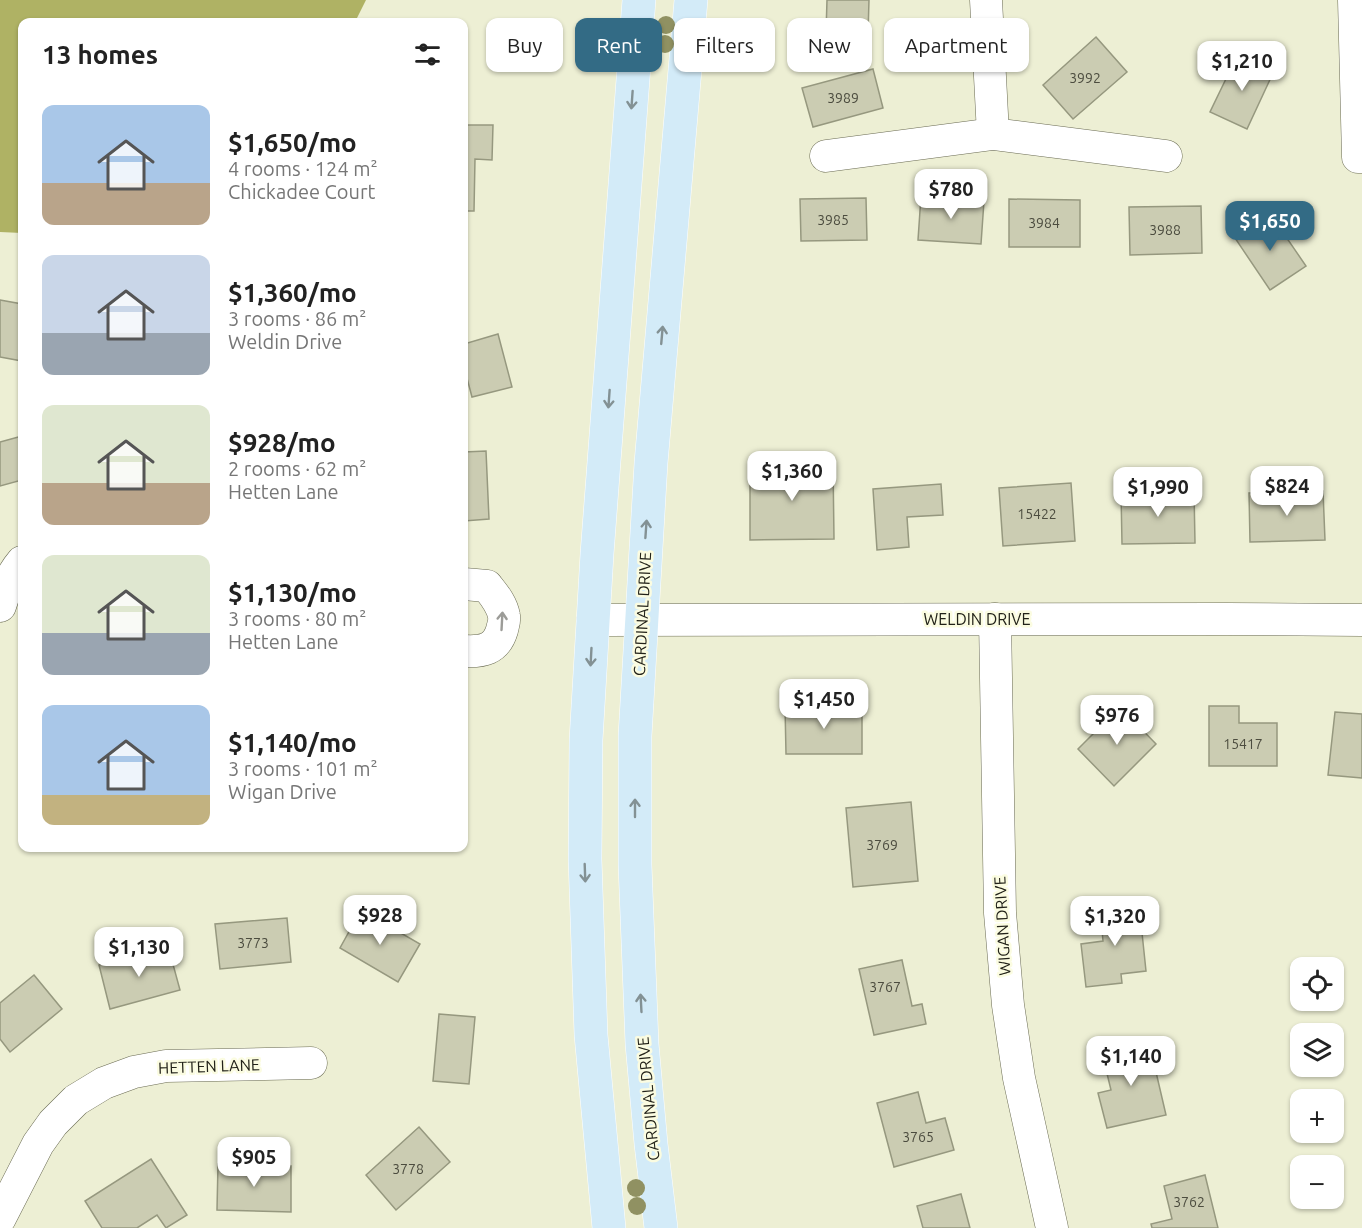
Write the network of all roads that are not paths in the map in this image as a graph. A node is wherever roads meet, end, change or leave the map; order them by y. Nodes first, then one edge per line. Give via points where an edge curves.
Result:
1 (639, 0) edge
2 (691, 0) edge
3 (986, 0) edge
4 (1354, 0) edge
5 (993, 134) junction
6 (826, 156) dead end
7 (1166, 156) dead end
8 (1360, 157) edge
9 (18, 567) edge
10 (468, 584) edge
11 (0, 606) edge
12 (0, 615) edge
13 (18, 615) edge
14 (641, 619) junction
15 (995, 619) junction
16 (593, 620) junction
17 (1362, 620) edge
18 (468, 651) edge
19 (311, 1063) dead end
20 (0, 1218) edge
21 (609, 1228) edge
22 (661, 1228) edge
23 (1052, 1228) edge

1 -> 16 main road
14 -> 2 main road, CARDINAL DRIVE
3 - 5 street
4 - 8 street
5 - 6 street
5 - 7 street
9 - 11 street via 4,590
18 -> 10 street via 486,650 500,639 505,621 499,602 487,586
12 - 13 street
14 - 15 street, WELDIN DRIVE
14 - 16 street, WELDIN DRIVE
22 -> 14 main road, CARDINAL DRIVE via 642,1044 635,865 635,736
15 - 17 street, WELDIN DRIVE
15 - 23 street, WIGAN DRIVE via 1000,913 1008,1005 1019,1078
16 -> 21 main road via 585,859 591,1035
19 - 20 street, HETTEN LANE via 166,1066 134,1071 104,1083 76,1100 53,1123

